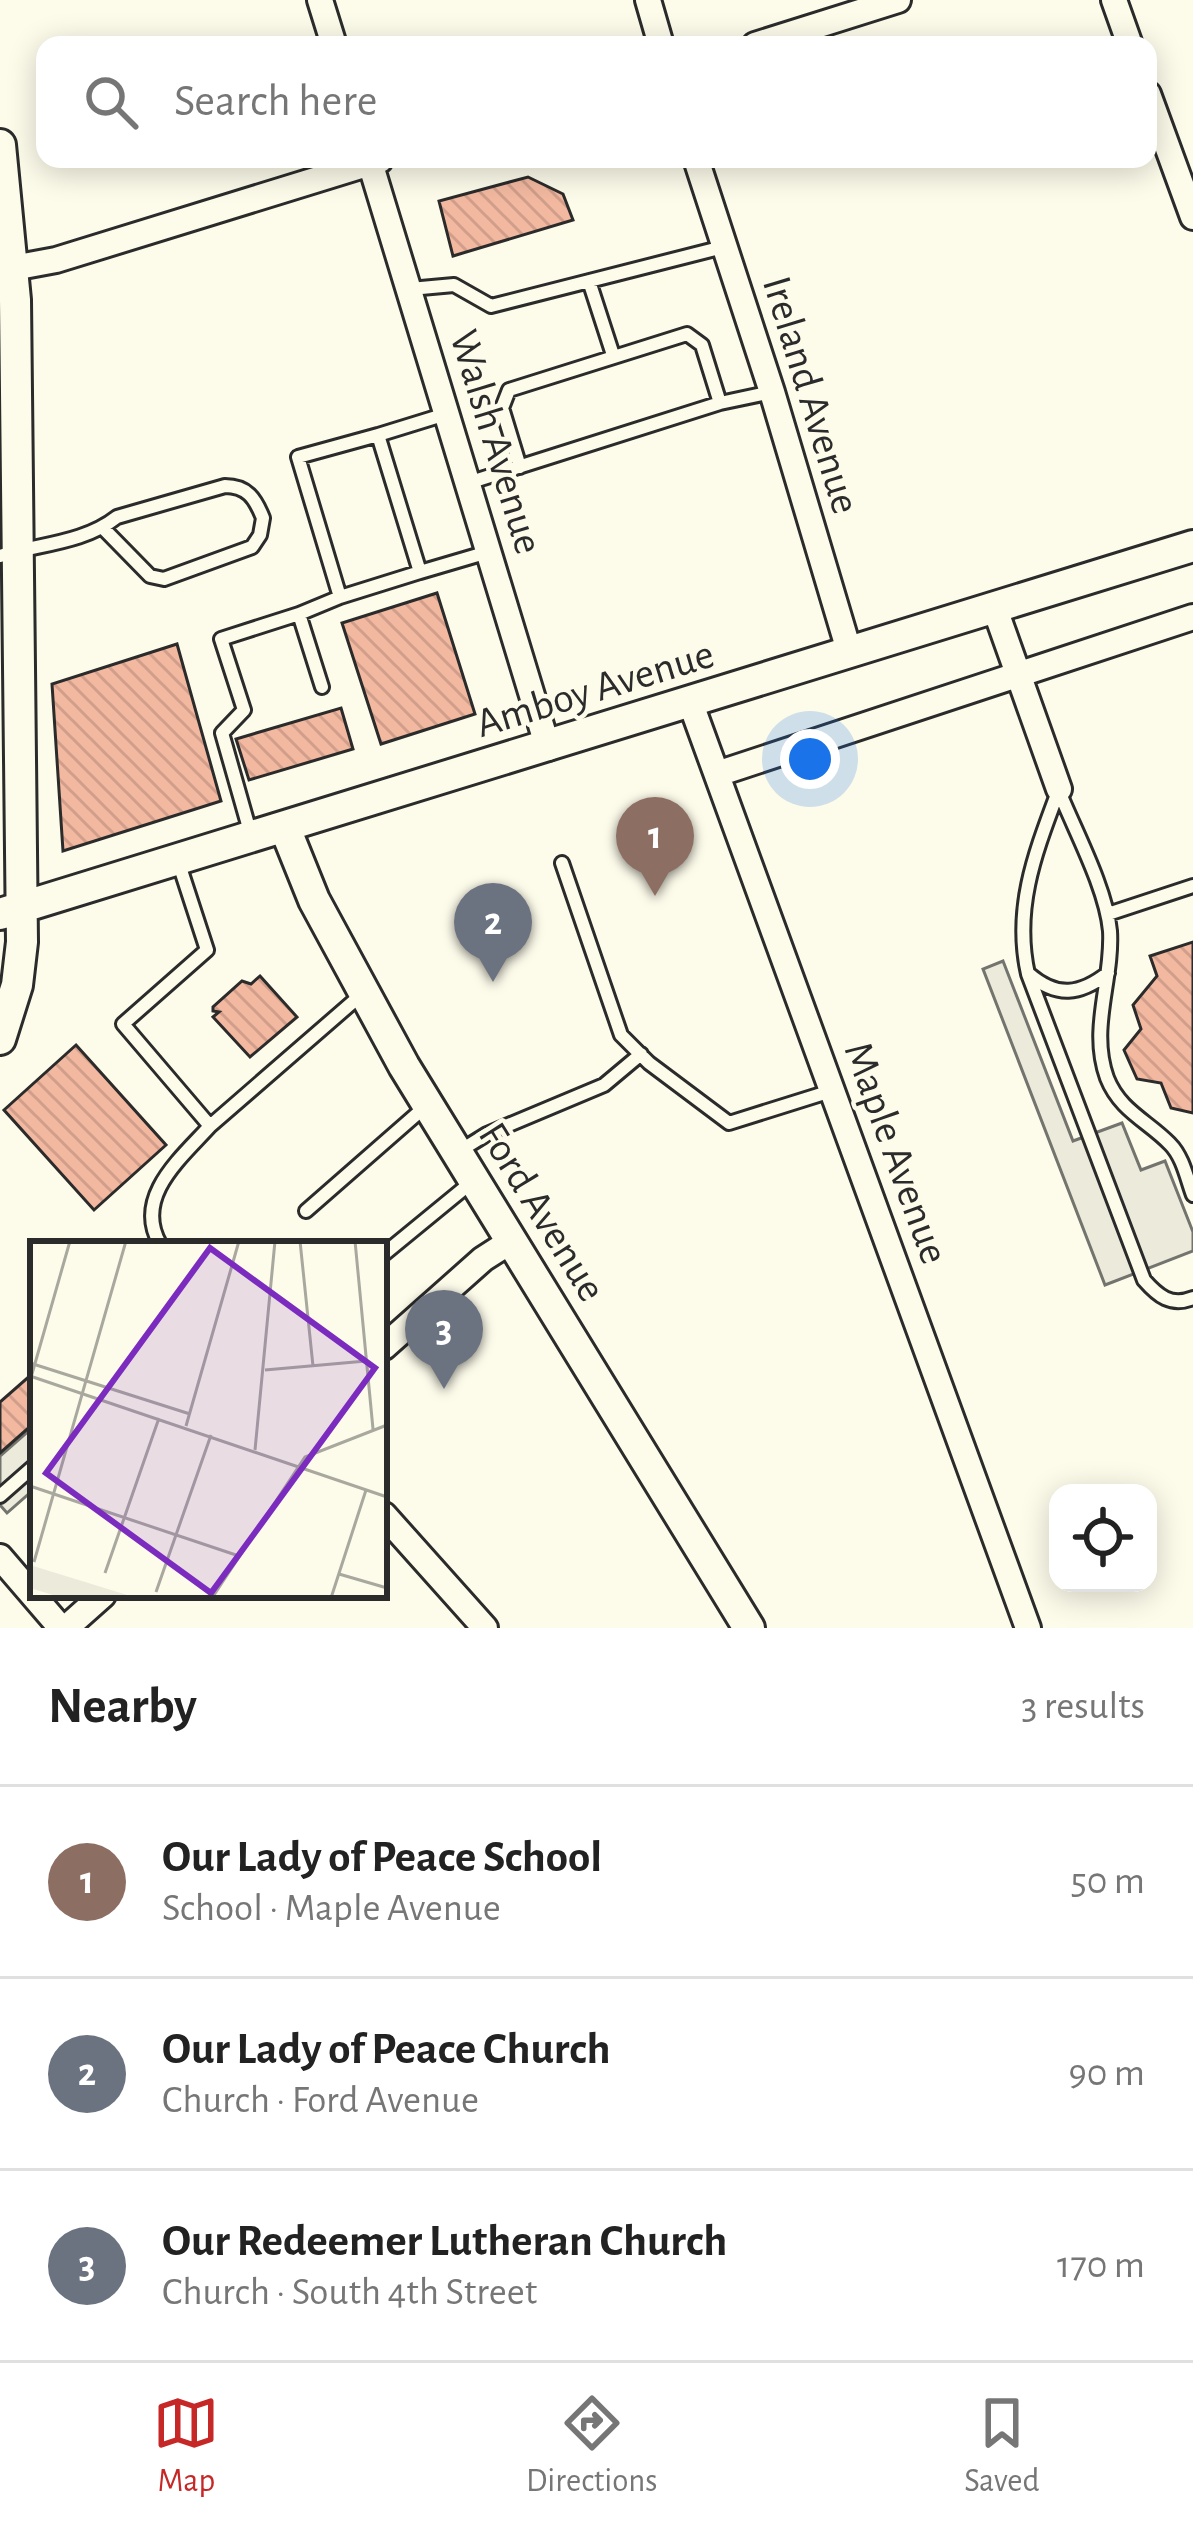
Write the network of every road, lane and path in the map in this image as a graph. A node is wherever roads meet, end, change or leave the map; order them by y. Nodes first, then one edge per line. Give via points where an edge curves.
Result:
1 (320, 0) edge
2 (648, 0) edge
3 (898, 0) edge
4 (1114, 0) edge
5 (331, 36) edge
6 (658, 36) edge
7 (784, 36) edge
8 (1127, 36) edge
9 (1157, 119) edge
10 (1, 166) edge
11 (349, 168) edge
12 (376, 168) edge
13 (698, 168) edge
14 (1193, 217) edge
15 (723, 247) junction
16 (13, 268) junction
17 (589, 281) junction
18 (409, 290) junction
19 (613, 356) junction
20 (772, 392) junction
21 (8, 401) edge
22 (721, 403) junction
23 (446, 414) junction
24 (378, 434) junction
25 (520, 467) junction
26 (467, 484) junction
27 (103, 528) junction
28 (1193, 546) edge
29 (488, 552) junction
30 (9, 554) edge
31 (420, 572) junction
32 (340, 597) junction
33 (994, 609) junction
34 (299, 614) junction
35 (1193, 617) edge
36 (9, 634) edge
37 (850, 654) junction
38 (1018, 674) junction
39 (322, 687) dead end
40 (692, 704) junction
41 (548, 748) junction
42 (717, 774) junction
43 (1059, 790) junction
44 (285, 828) junction
45 (252, 838) junction
46 (178, 862) junction
47 (562, 863) dead end
48 (1193, 886) edge
49 (10, 911) edge
50 (1108, 914) junction
51 (1108, 973) junction
52 (1028, 974) junction
53 (363, 993) junction
54 (0, 1039) edge
55 (640, 1054) junction
56 (832, 1091) junction
57 (427, 1105) junction
58 (209, 1126) junction
59 (457, 1153) junction
60 (474, 1181) junction
61 (1193, 1195) edge
62 (306, 1211) dead end
63 (159, 1241) edge
64 (511, 1241) junction
65 (387, 1252) edge
66 (1193, 1298) edge
67 (387, 1344) edge
68 (30, 1470) edge
69 (0, 1496) edge
70 (387, 1518) edge
71 (0, 1557) edge
72 (30, 1590) edge
73 (37, 1598) edge
74 (99, 1598) edge
75 (64, 1628) edge
76 (485, 1628) edge
77 (749, 1628) edge
78 (1028, 1628) edge

1 - 5 street
2 - 6 street
3 - 7 street
4 - 8 street
9 - 14 street
10 - 16 street
11 - 16 street
12 - 18 street, Walsh Avenue
13 - 15 street, Ireland Avenue
15 - 17 lane
15 - 20 street, Ireland Avenue
16 - 21 street
17 - 18 lane via 491,306 454,285
17 - 19 lane
18 - 23 street, Walsh Avenue
19 - 22 lane via 687,334 702,345
19 - 25 lane via 509,390 502,408
20 - 22 lane
20 - 37 street, Ireland Avenue
21 - 30 street
22 - 25 lane
23 - 24 lane
23 - 26 street, Walsh Avenue
24 - 31 lane
24 - 32 lane via 298,457
25 - 26 lane
26 - 29 street, Walsh Avenue
27 - 27 lane via 150,576 164,578 251,547 263,518 250,494 225,486
27 - 30 lane
28 - 33 street, Amboy Avenue
29 - 31 lane
29 - 41 street, Walsh Avenue
30 - 36 street
31 - 32 lane
32 - 34 lane
33 - 37 street, Amboy Avenue
33 - 38 street
34 - 39 lane
34 - 45 lane via 221,639 244,710 222,733
35 - 38 street
36 - 49 street
37 - 40 street, Amboy Avenue
38 - 42 street
38 - 43 street
40 - 41 street, Amboy Avenue
40 - 42 street, Maple Avenue
41 - 44 street, Amboy Avenue
42 - 56 street, Maple Avenue
43 - 50 lane
43 - 52 lane via 1025,886
44 - 45 street, Amboy Avenue
44 - 53 street, Ford Avenue
45 - 46 street, Amboy Avenue
46 - 49 street, Amboy Avenue
46 - 58 lane via 207,950 123,1024
47 - 55 lane via 621,1035
48 - 50 lane
49 - 54 street via 21,965
50 - 51 lane
51 - 52 lane via 1056,992
51 - 61 lane via 1099,1020 1107,1078 1130,1113 1174,1148
52 - 66 lane via 1144,1280 1172,1302
53 - 57 street, Ford Avenue
53 - 58 lane
55 - 56 lane via 729,1123
55 - 59 lane via 604,1085
56 - 78 street, Maple Avenue
57 - 59 street, Ford Avenue
57 - 62 lane
58 - 63 lane via 162,1179 152,1218
59 - 60 street, Ford Avenue
60 - 64 street, Ford Avenue
60 - 65 lane
64 - 67 street
64 - 77 street, Ford Avenue
68 - 69 lane
70 - 76 street
71 - 72 street
73 - 75 street
74 - 75 street

